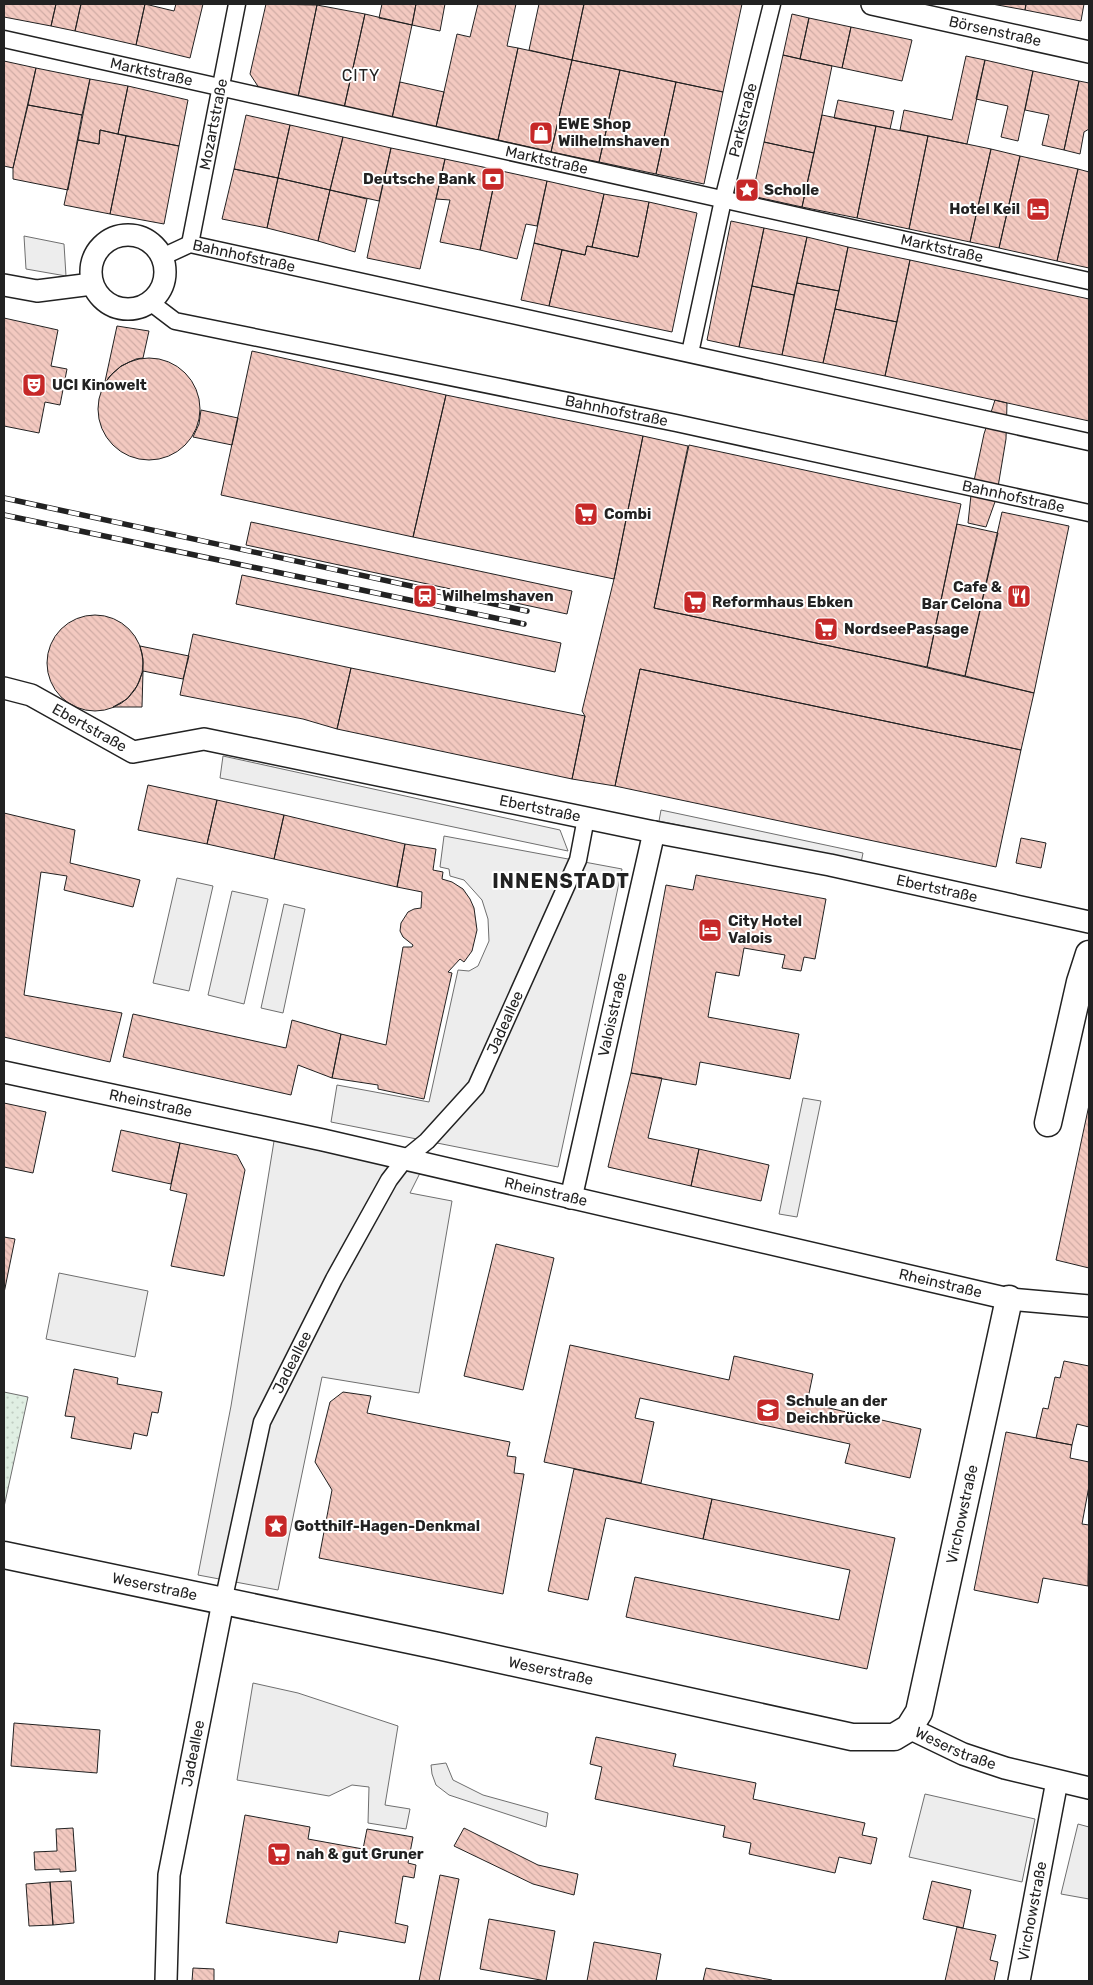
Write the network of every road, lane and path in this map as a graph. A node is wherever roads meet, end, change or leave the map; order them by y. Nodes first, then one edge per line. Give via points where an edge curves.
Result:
1 (237, 4) edge
2 (772, 4) edge
3 (872, 4) edge
4 (4, 38) edge
5 (1089, 52) edge
6 (220, 87) junction
7 (724, 200) junction
8 (190, 244) junction
9 (162, 257) junction
10 (1089, 281) edge
11 (92, 284) junction
12 (4, 285) edge
13 (150, 302) junction
14 (690, 353) junction
15 (1089, 442) edge
16 (1089, 513) edge
17 (4, 688) edge
18 (586, 818) junction
19 (654, 832) junction
20 (1089, 922) edge
21 (1089, 954) edge
22 (4, 1072) edge
23 (1048, 1123) dead end
24 (405, 1159) junction
25 (571, 1198) junction
26 (1009, 1299) junction
27 (1089, 1306) edge
28 (4, 1555) edge
29 (222, 1602) junction
30 (909, 1728) junction
31 (1057, 1781) junction
32 (1089, 1788) edge
33 (166, 1976) edge
34 (1019, 1981) edge

1 - 6 street, Mozartstraße
2 - 7 street, Parkstraße
3 - 5 street, Börsenstraße
4 - 6 street, Marktstraße
6 - 7 street, Marktstraße
6 - 8 street, Mozartstraße
7 - 10 street, Marktstraße
7 - 14 street, Parkstraße
8 - 9 street, Bahnhofstraße
8 - 14 street, Bahnhofstraße
9 - 11 street via 153,244 135,235 118,236 105,242 94,255 90,273
9 - 13 street via 164,280 160,292
11 - 12 street via 37,291
11 - 13 street via 106,303 125,310
13 - 16 street, Bahnhofstraße via 175,322 676,423
14 - 15 street, Bahnhofstraße
17 - 18 street, Ebertstraße via 31,695 133,752 204,739
18 - 19 street, Ebertstraße
18 - 24 street, Jadeallee via 578,860 476,1087
19 - 20 street, Ebertstraße via 847,868
19 - 25 street, Valoisstraße
21 - 23 street
22 - 24 street, Rheinstraße
24 - 25 street, Rheinstraße
24 - 29 street, Jadeallee via 361,1229 262,1422
25 - 26 street, Rheinstraße
26 - 27 street, Rheinstraße
26 - 30 street, Virchowstraße via 919,1712
28 - 29 street, Weserstraße
29 - 30 street, Weserstraße via 852,1737 894,1737
29 - 33 street, Jadeallee via 169,1875
30 - 31 street, Weserstraße via 963,1754
31 - 32 street, Weserstraße
31 - 34 street, Virchowstraße

